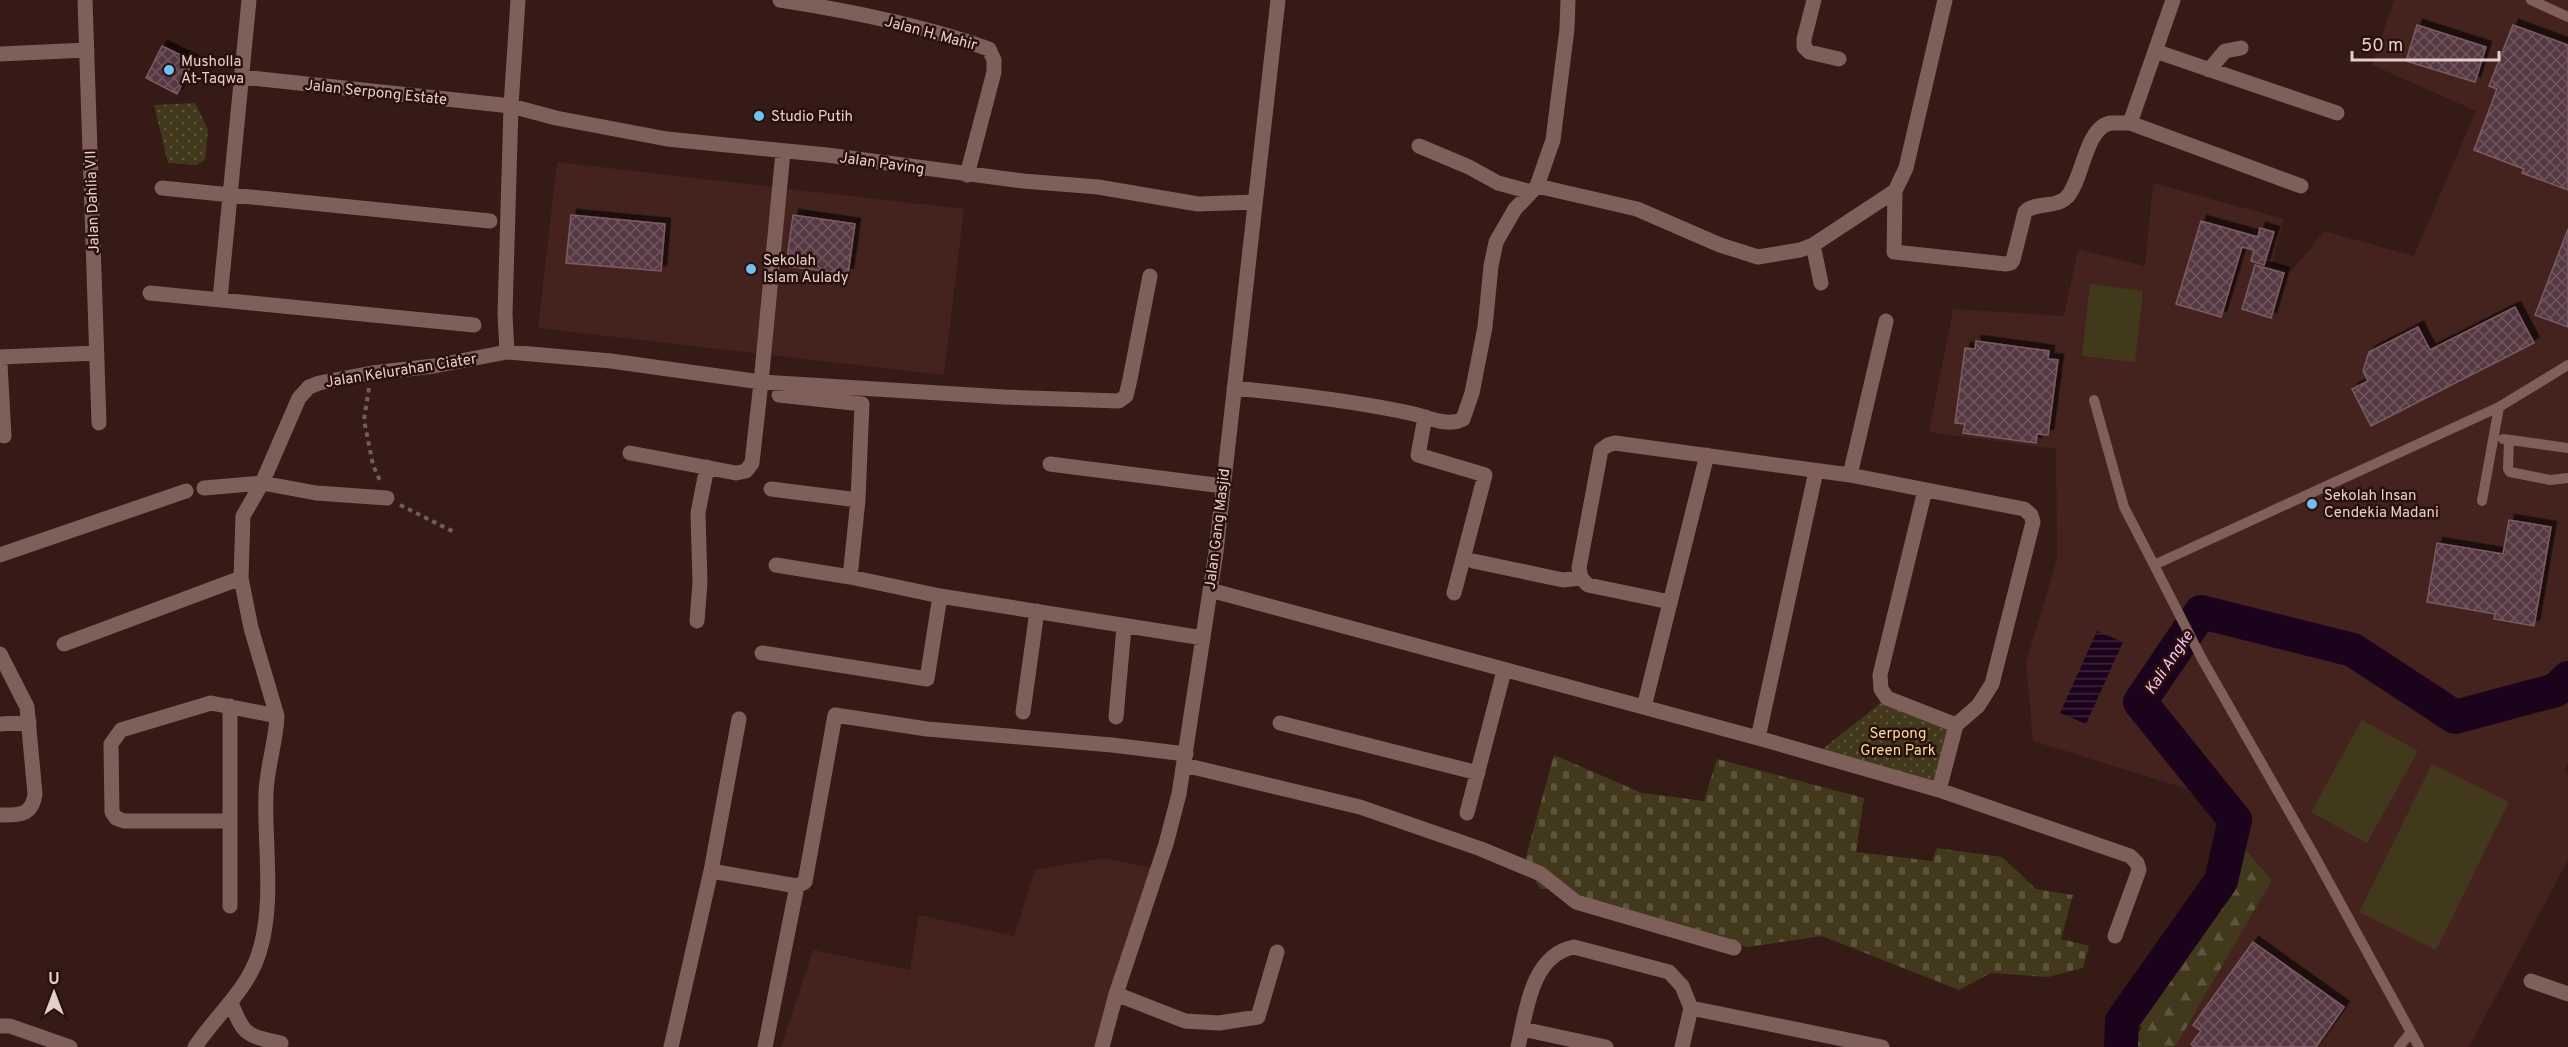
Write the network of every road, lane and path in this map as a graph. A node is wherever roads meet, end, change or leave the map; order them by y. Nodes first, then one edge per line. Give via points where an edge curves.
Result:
1 (85, 0) edge
2 (249, 0) edge
3 (518, 0) edge
4 (780, 0) edge
5 (1278, 0) edge
6 (1568, 0) edge
7 (1814, 0) edge
8 (1945, 0) edge
9 (2173, 0) edge
10 (2531, 0) edge
11 (2568, 16) edge
12 (2241, 48) dead end
13 (87, 50) junction
14 (2155, 51) junction
15 (0, 54) edge
16 (1839, 59) dead end
17 (2210, 70) junction
18 (242, 77) junction
19 (511, 106) junction
20 (2337, 113) dead end
21 (2130, 123) junction
22 (1419, 146) dead end
23 (783, 152) junction
24 (967, 175) junction
25 (2301, 186) dead end
26 (162, 188) dead end
27 (1534, 189) junction
28 (1895, 191) junction
29 (230, 194) junction
30 (1254, 202) junction
31 (490, 221) dead end
32 (1813, 245) junction
33 (1150, 276) dead end
34 (1821, 283) dead end
35 (150, 293) dead end
36 (220, 299) junction
37 (1886, 321) dead end
38 (474, 325) dead end
39 (507, 352) junction
40 (97, 353) junction
41 (0, 357) edge
42 (0, 364) edge
43 (2568, 365) edge
44 (372, 373) junction
45 (761, 382) junction
46 (1234, 388) junction
47 (779, 395) dead end
48 (2094, 400) dead end
49 (2499, 407) junction
50 (1425, 417) junction
51 (99, 423) dead end
52 (4, 436) dead end
53 (2494, 437) junction
54 (2509, 440) junction
55 (2568, 448) edge
56 (630, 453) dead end
57 (1707, 455) junction
58 (1050, 464) dead end
59 (706, 467) junction
60 (1816, 471) junction
61 (1850, 475) junction
62 (2568, 478) edge
63 (262, 483) junction
64 (1223, 486) junction
65 (204, 488) dead end
66 (771, 489) dead end
67 (1925, 490) junction
68 (186, 491) dead end
69 (387, 498) junction
70 (858, 500) junction
71 (2482, 501) dead end
72 (454, 532) dead end
73 (0, 555) edge
74 (1473, 561) dead end
75 (776, 566) dead end
76 (2154, 566) junction
77 (850, 577) junction
78 (241, 578) junction
79 (1581, 578) junction
80 (1210, 590) junction
81 (1454, 593) dead end
82 (940, 596) junction
83 (1670, 602) junction
84 (1037, 611) junction
85 (697, 621) dead end
86 (1125, 627) junction
87 (1203, 638) junction
88 (64, 644) dead end
89 (762, 653) dead end
90 (0, 654) edge
91 (1504, 671) junction
92 (230, 706) junction
93 (1644, 707) junction
94 (1023, 712) dead end
95 (278, 716) junction
96 (1116, 717) dead end
97 (739, 719) dead end
98 (29, 722) junction
99 (1280, 723) dead end
100 (0, 724) edge
101 (1956, 725) junction
102 (1758, 738) junction
103 (1185, 759) junction
104 (1478, 773) junction
105 (1939, 790) junction
106 (1467, 813) dead end
107 (0, 815) edge
108 (229, 821) junction
109 (711, 871) junction
110 (797, 886) junction
111 (230, 906) dead end
112 (2115, 936) dead end
113 (1734, 948) dead end
114 (1277, 952) dead end
115 (2531, 981) dead end
116 (1116, 994) junction
117 (2568, 994) edge
118 (231, 1002) junction
119 (1691, 1008) junction
120 (0, 1026) edge
121 (1522, 1029) junction
122 (2410, 1034) junction
123 (281, 1043) dead end
124 (70, 1047) edge
125 (195, 1047) edge
126 (671, 1047) edge
127 (765, 1047) edge
128 (1102, 1047) edge
129 (1518, 1047) edge
130 (1606, 1047) edge
131 (1682, 1047) edge
132 (1882, 1047) edge
133 (2399, 1047) edge
134 (2419, 1047) edge

1 - 13 street, Jalan Dahlia VII
2 - 18 street
3 - 19 street
4 - 24 street, Jalan H. Mahir via 952,36 989,48 994,72
5 - 30 street, Jalan Gang Masjid
6 - 27 street via 1554,140
7 - 16 street via 1804,47 1809,52
8 - 28 street via 1911,149
9 - 14 street
10 - 11 lane
12 - 17 street via 2225,51
13 - 15 street
13 - 40 street, Jalan Dahlia VII
14 - 17 street
14 - 21 street
17 - 20 street
18 - 19 street, Jalan Serpong Estate
18 - 29 street
19 - 23 street, Jalan Paving via 657,137
19 - 39 street
21 - 25 street
21 - 28 street via 2109,123 2097,132 2064,200 2025,212 2011,263 1894,252
22 - 27 street via 1498,183
23 - 24 street, Jalan Paving
23 - 45 street
24 - 30 street, Jalan Paving via 1098,187 1198,204
26 - 29 street
27 - 32 street via 1637,209 1758,257
27 - 50 street via 1515,209 1496,242 1485,327 1468,410 1457,423
28 - 32 street
29 - 31 street
29 - 36 street
30 - 46 street, Jalan Gang Masjid
32 - 34 street
33 - 45 street, Jalan Kelurahan Ciater via 1126,396 1119,401
35 - 36 street
36 - 38 street
37 - 61 street
39 - 44 street, Jalan Kelurahan Ciater
39 - 45 street, Jalan Kelurahan Ciater via 612,361
40 - 41 street
40 - 51 street, Jalan Dahlia VII
42 - 52 street
43 - 49 lane
44 - 63 street, Jalan Kelurahan Ciater via 309,387 298,398
44 - 69 path via 364,420 374,465
45 - 59 street via 750,468 736,473
46 - 50 street
46 - 64 street, Jalan Gang Masjid
47 - 70 street via 862,404
48 - 76 lane via 2124,507
49 - 53 lane
49 - 76 lane
50 - 81 street via 1418,455 1485,475
53 - 54 lane
53 - 71 lane
54 - 55 lane
54 - 62 lane via 2508,471 2550,480
56 - 59 street
57 - 60 street
57 - 79 street via 1615,443 1602,450 1579,568
57 - 83 street
58 - 64 street
59 - 85 street via 698,513
60 - 61 street
60 - 102 street
61 - 67 street
63 - 65 street
63 - 69 street via 316,493
63 - 78 street, Jalan Kelurahan Ciater via 243,516
64 - 80 street, Jalan Gang Masjid
66 - 70 street
67 - 101 street via 1880,675 1881,689 1887,698
67 - 101 street via 2024,509 2033,522 1992,684 1978,706
68 - 73 street
69 - 72 path
70 - 77 street
74 - 79 street via 1563,580
75 - 77 street
76 - 122 lane
77 - 82 street
78 - 88 street
78 - 95 street, Jalan Kelurahan Ciater via 251,628
79 - 83 street via 1588,585
80 - 87 street, Jalan Gang Masjid
80 - 91 street
82 - 84 street
82 - 89 street via 927,679
83 - 93 street
84 - 86 street
84 - 94 street
86 - 87 street
86 - 96 street
87 - 103 street, Jalan Gang Masjid
90 - 98 street via 27,707
91 - 93 street
91 - 104 street
92 - 95 street
92 - 108 street
92 - 108 street via 211,703 189,708 121,730 111,744 112,812 116,818
93 - 102 street
95 - 118 street, Jalan Kelurahan Ciater via 266,793 267,910 259,952
97 - 109 street
98 - 100 street
98 - 107 street via 33,804 27,812
99 - 104 street
101 - 105 street
102 - 105 street
103 - 110 street via 1112,745 927,729 835,715 805,882
103 - 113 street via 1360,807 1542,874 1576,902
103 - 116 street, Jalan Gang Masjid via 1166,843
104 - 106 street
105 - 112 street via 2130,855 2139,870
108 - 111 street
109 - 110 street
109 - 126 street
110 - 127 street
114 - 116 street via 1258,1017 1219,1023 1185,1021
115 - 117 street
116 - 128 street, Jalan Gang Masjid
118 - 123 street via 242,1029
118 - 125 street, Jalan Kelurahan Ciater
119 - 121 street via 1682,986 1669,972 1574,947 1562,950 1544,967 1532,989
119 - 131 street
119 - 132 street
120 - 124 street
121 - 129 street
121 - 130 street
122 - 133 lane
122 - 134 lane

